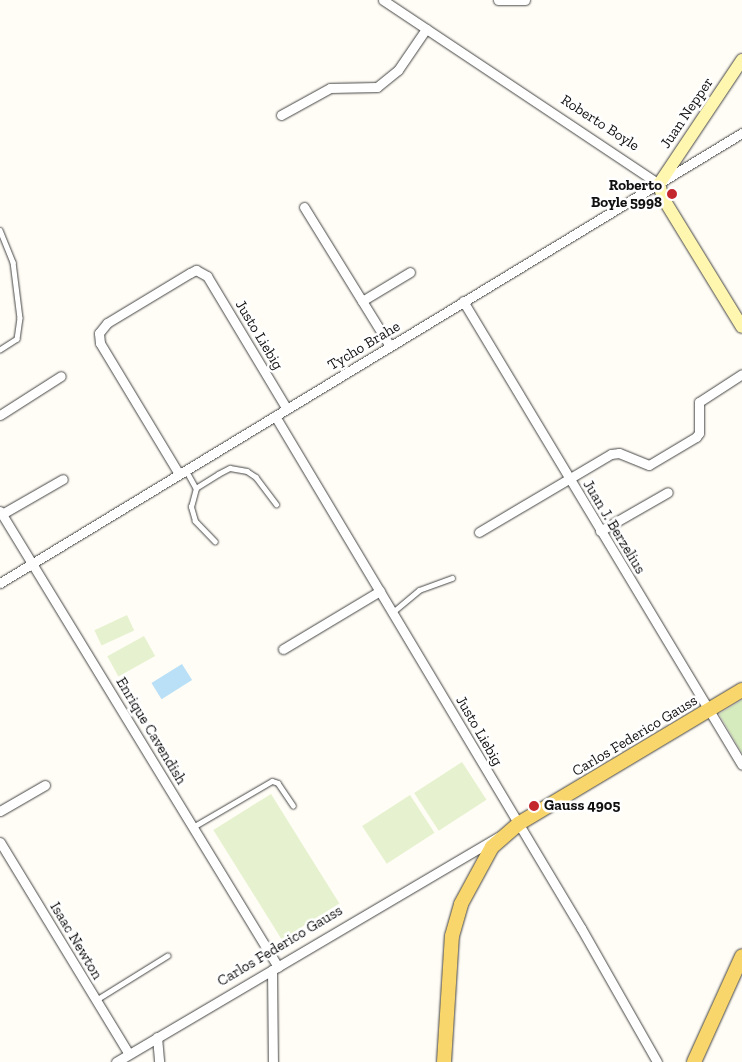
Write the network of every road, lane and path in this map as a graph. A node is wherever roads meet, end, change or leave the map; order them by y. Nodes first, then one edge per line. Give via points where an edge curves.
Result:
1 (383, 0) edge
2 (498, 0) edge
3 (526, 0) edge
4 (395, 3) edge
5 (426, 29) junction
6 (742, 60) edge
7 (281, 115) dead end
8 (742, 133) edge
9 (659, 184) junction
10 (304, 207) dead end
11 (0, 230) edge
12 (410, 272) dead end
13 (362, 301) junction
14 (463, 301) junction
15 (742, 327) edge
16 (390, 346) junction
17 (0, 350) edge
18 (742, 374) edge
19 (61, 376) dead end
20 (287, 409) junction
21 (0, 415) edge
22 (275, 416) junction
23 (183, 472) junction
24 (568, 478) junction
25 (63, 479) dead end
26 (196, 488) junction
27 (668, 492) dead end
28 (276, 504) dead end
29 (1, 512) edge
30 (600, 531) junction
31 (479, 532) dead end
32 (214, 542) dead end
33 (33, 563) junction
34 (452, 578) dead end
35 (0, 583) edge
36 (380, 591) junction
37 (393, 612) junction
38 (283, 649) dead end
39 (742, 690) edge
40 (709, 710) junction
41 (742, 765) edge
42 (45, 785) dead end
43 (293, 805) dead end
44 (0, 811) edge
45 (193, 827) junction
46 (512, 828) junction
47 (0, 842) edge
48 (460, 857) junction
49 (481, 864) junction
50 (167, 956) dead end
51 (742, 956) edge
52 (275, 968) junction
53 (96, 1000) junction
54 (158, 1037) junction
55 (129, 1054) junction
56 (116, 1062) edge
57 (159, 1062) edge
58 (273, 1062) edge
59 (444, 1062) edge
60 (658, 1062) edge
61 (694, 1062) edge

1 - 4 street, Roberto Boyle
2 - 3 street
4 - 5 street, Roberto Boyle
5 - 7 street via 404,64 377,87 330,88
5 - 9 street, Roberto Boyle
6 - 9 main road, Juan Nepper
8 - 9 street, Tycho Brahe
9 - 14 street, Tycho Brahe
9 - 15 main road via 663,198
10 - 13 street
11 - 17 lane via 13,262 20,318 16,340
12 - 13 street
13 - 16 street
14 - 16 street, Tycho Brahe
14 - 24 street, Juan J. Berzelius
16 - 20 street, Tycho Brahe
18 - 24 street via 699,402 699,433 696,437 649,465 619,453 610,454
19 - 21 street
20 - 22 street, Tycho Brahe
20 - 23 street, Justo Liebig via 207,276 196,270 106,323 99,333 100,343
22 - 23 street, Tycho Brahe
22 - 36 street, Justo Liebig
23 - 26 lane
23 - 33 street, Tycho Brahe
24 - 30 street, Juan J. Berzelius
24 - 31 street
25 - 29 street
26 - 28 lane via 230,468 247,471 256,476
26 - 32 lane via 192,514
27 - 30 street
29 - 33 street, Enrique Cavendish
30 - 40 street, Juan J. Berzelius
33 - 35 street, Tycho Brahe
33 - 45 street, Enrique Cavendish
34 - 37 lane via 418,590
36 - 37 street, Justo Liebig
36 - 38 street
37 - 46 street, Justo Liebig
39 - 40 main road, Carlos Federico Gauss
40 - 41 street, Juan J. Berzelius
40 - 46 main road, Carlos Federico Gauss
42 - 44 street
43 - 45 lane via 278,783 272,781
45 - 52 street, Enrique Cavendish
46 - 48 street, Carlos Federico Gauss
46 - 49 main road
46 - 60 street, Justo Liebig
47 - 53 street, Isaac Newton
48 - 49 street via 473,854
48 - 52 street, Carlos Federico Gauss
49 - 59 main road via 461,904 452,936
50 - 53 lane
51 - 61 main road
52 - 54 street, Carlos Federico Gauss
52 - 58 street
53 - 55 street, Isaac Newton
54 - 55 street, Carlos Federico Gauss
54 - 57 street
55 - 56 street, Carlos Federico Gauss

